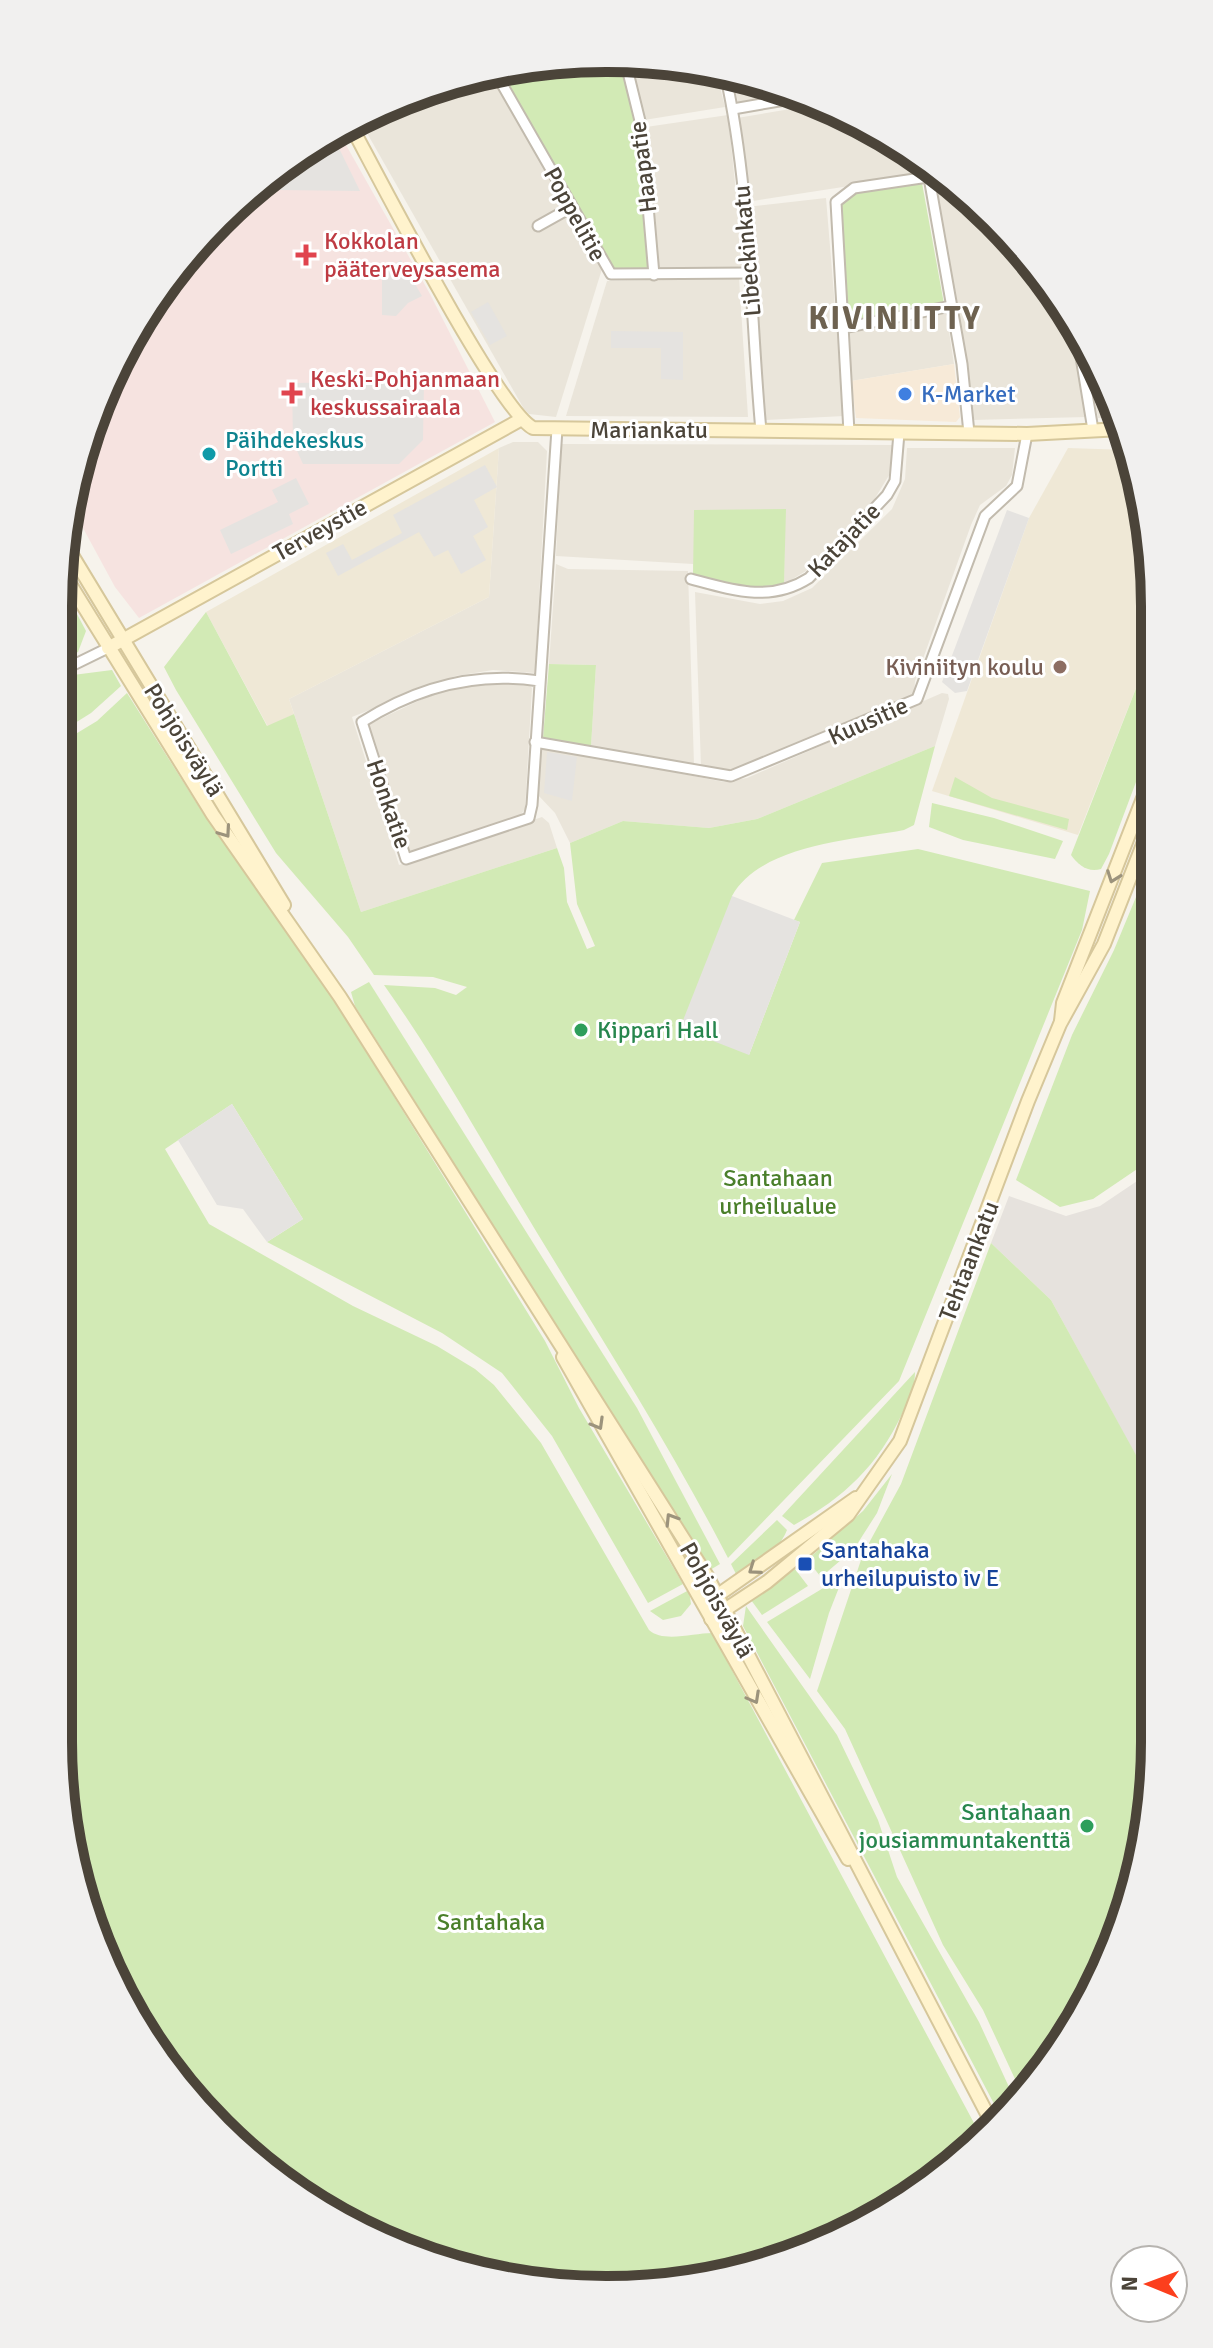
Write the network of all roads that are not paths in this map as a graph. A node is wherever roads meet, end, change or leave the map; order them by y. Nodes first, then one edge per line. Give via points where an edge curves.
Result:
1 (628, 73) edge
2 (501, 82) edge
3 (728, 86) edge
4 (780, 101) edge
5 (733, 109) junction
6 (356, 135) edge
7 (920, 174) edge
8 (929, 180) edge
9 (572, 207) junction
10 (538, 226) dead end
11 (751, 273) junction
12 (654, 275) junction
13 (951, 306) junction
14 (844, 328) junction
15 (1082, 362) edge
16 (520, 420) junction
17 (557, 429) junction
18 (1111, 429) edge
19 (1093, 430) junction
20 (761, 431) junction
21 (849, 432) junction
22 (899, 433) junction
23 (969, 433) junction
24 (1027, 434) junction
25 (74, 560) edge
26 (691, 579) dead end
27 (73, 589) edge
28 (121, 641) junction
29 (108, 648) junction
30 (72, 666) edge
31 (540, 681) junction
32 (535, 742) junction
33 (1141, 804) edge
34 (1141, 850) edge
35 (302, 939) junction
36 (1060, 1024) junction
37 (550, 1330) junction
38 (865, 1491) junction
39 (717, 1596) junction
40 (704, 1605) junction
41 (725, 1610) junction
42 (711, 1619) junction
43 (863, 1882) junction
44 (988, 2115) edge

1 - 12 street, Haapatie via 641,125
2 - 9 street, Poppelitie
3 - 5 street, Libeckinkatu
4 - 5 street
5 - 11 street, Libeckinkatu
6 - 16 main road
7 - 14 street via 854,188 836,202
8 - 13 street
9 - 10 street
9 - 12 street, Poppelitie via 606,270
11 - 12 street, Poppelitie
11 - 20 street, Libeckinkatu
13 - 14 street
13 - 23 street
14 - 21 street
15 - 19 street
16 - 17 main road, Mariankatu via 533,428
16 - 28 main road, Terveystie
17 - 20 main road, Mariankatu
17 - 31 street, Honkatie
18 - 19 main road, Mariankatu
19 - 24 main road, Mariankatu
20 - 21 main road, Mariankatu
21 - 22 main road, Mariankatu
22 - 23 main road, Mariankatu
22 - 26 street, Katajatie via 895,481 887,495 809,578 795,587 754,594
23 - 24 main road, Mariankatu
24 - 32 street, Kuusitie via 1017,486 985,516 917,699 731,776
25 - 28 main road, Pohjoisväylä
27 - 29 main road, Pohjoisväylä
28 - 29 main road, Terveystie
28 - 35 main road, Pohjoisväylä via 270,878
29 - 30 street
29 -> 35 main road, Pohjoisväylä via 213,815
31 - 32 street, Honkatie
31 - 32 street, Honkatie via 473,677 394,704 362,722 406,859 529,818
33 -> 36 main road, Tehtaankatu via 1063,1003
34 - 36 main road, Tehtaankatu via 1104,944
35 - 37 main road, Pohjoisväylä
36 - 38 main road, Tehtaankatu via 900,1441
39 -> 37 main road, Pohjoisväylä
37 -> 40 main road, Pohjoisväylä via 593,1416
38 -> 39 main road, Tehtaankatu
38 - 41 main road, Tehtaankatu via 848,1515 809,1549
39 - 40 main road, Tehtaankatu
39 - 41 main road, Pohjoisväylä
40 - 42 main road, Pohjoisväylä
41 - 42 main road, Tehtaankatu
41 - 43 main road, Pohjoisväylä
42 -> 43 main road, Pohjoisväylä
43 - 44 main road, Pohjoisväylä

